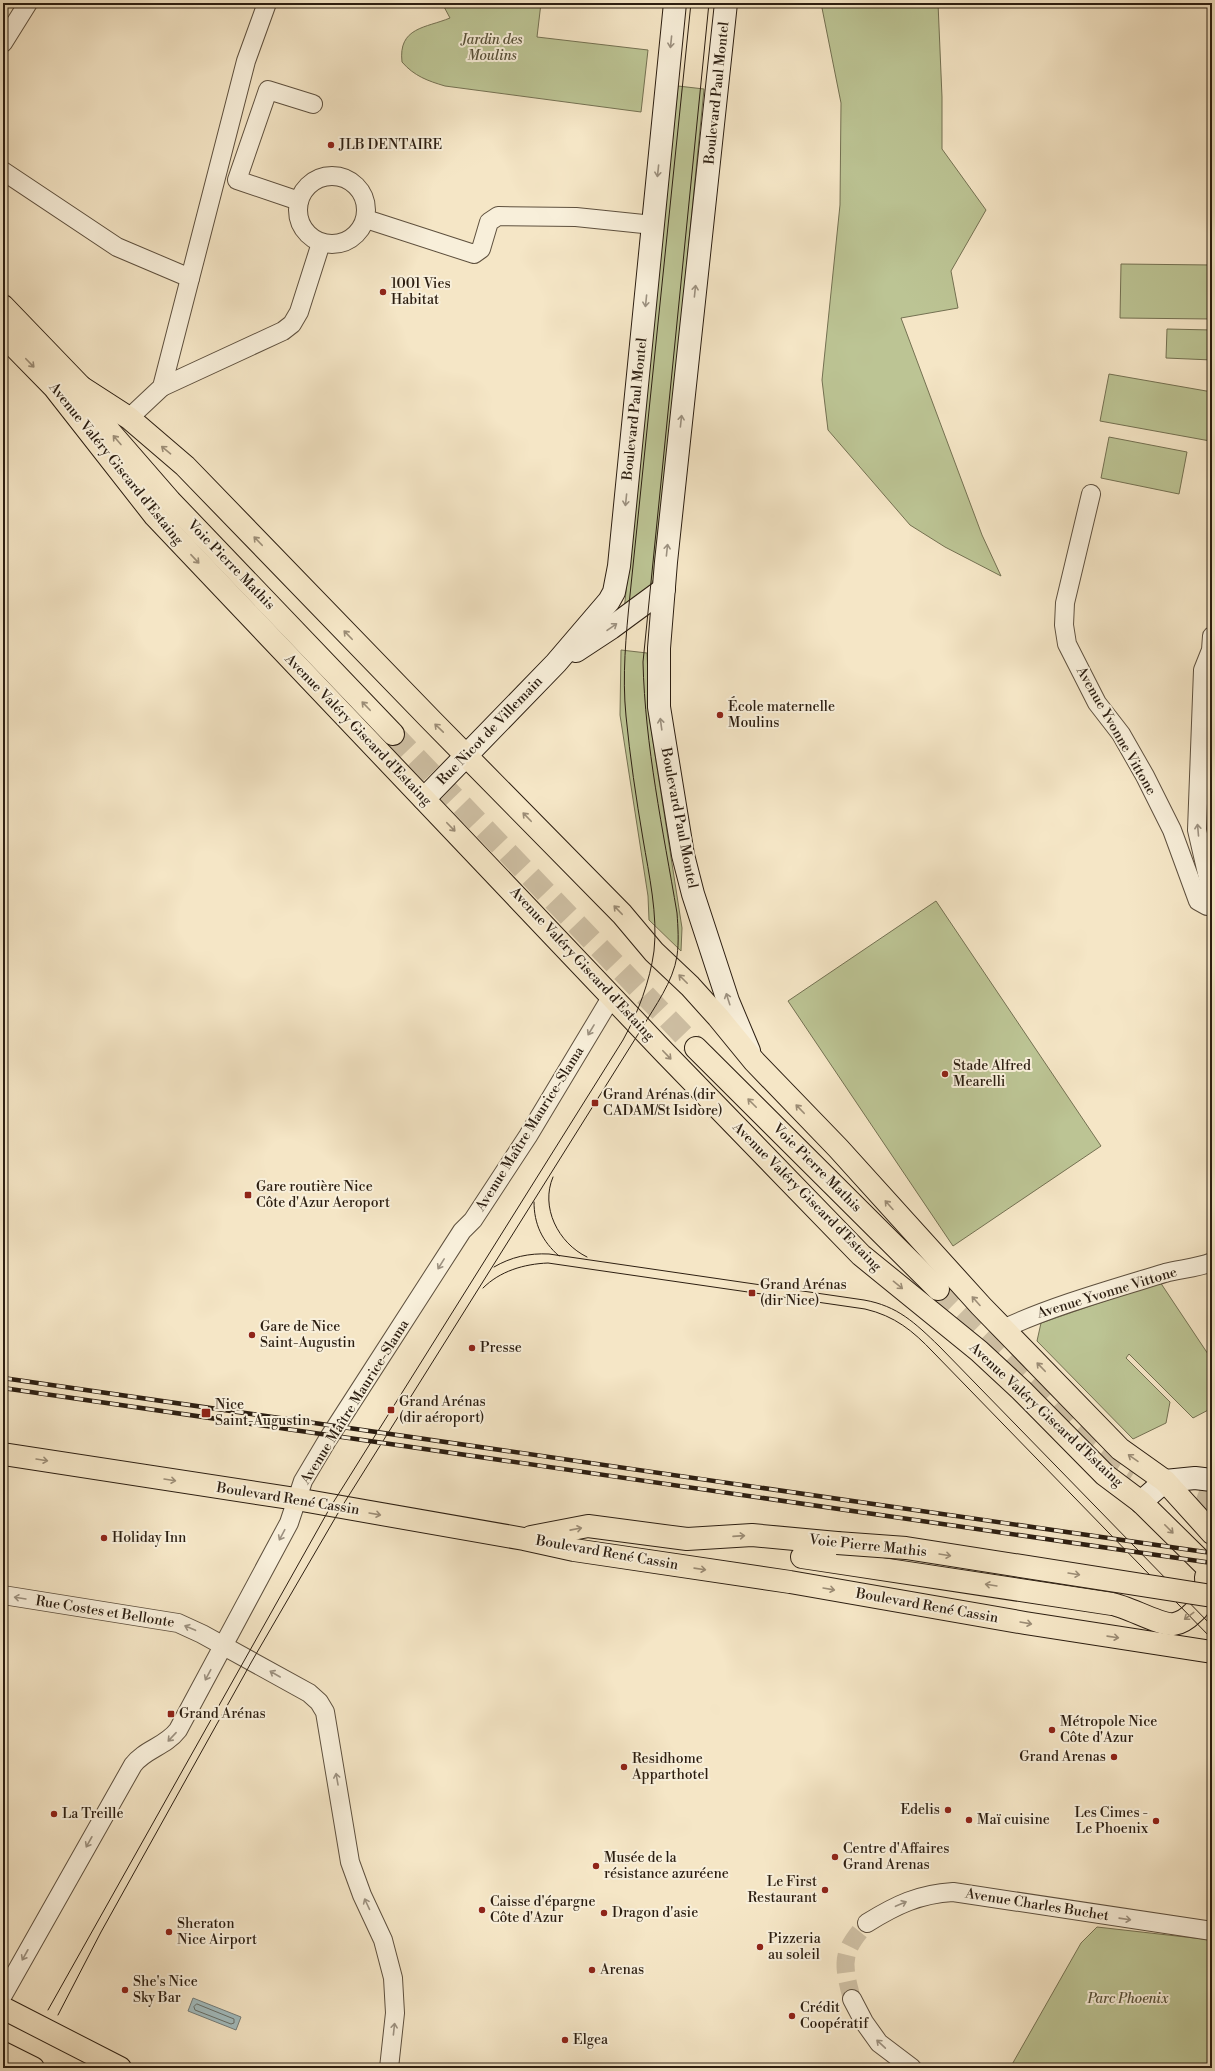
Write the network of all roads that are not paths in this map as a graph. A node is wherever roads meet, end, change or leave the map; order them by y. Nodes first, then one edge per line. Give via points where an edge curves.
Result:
1 (28, 3) edge
2 (267, 3) edge
3 (675, 3) edge
4 (726, 3) edge
5 (3, 43) edge
6 (313, 104) dead end
7 (3, 170) edge
8 (299, 201) junction
9 (366, 219) junction
10 (653, 225) junction
11 (321, 242) junction
12 (190, 278) junction
13 (3, 306) edge
14 (3, 335) edge
15 (81, 387) junction
16 (162, 387) junction
17 (129, 418) junction
18 (1091, 494) dead end
19 (664, 589) junction
20 (1212, 636) edge
21 (556, 663) junction
22 (393, 734) tunnel mouth
23 (467, 756) junction
24 (424, 799) junction
25 (1212, 895) edge
26 (1212, 906) edge
27 (612, 996) junction
28 (696, 1048) tunnel mouth
29 (754, 1061) junction
30 (1209, 1269) edge
31 (938, 1289) tunnel mouth
32 (1003, 1329) junction
33 (979, 1351) junction
34 (3, 1454) edge
35 (1212, 1480) edge
36 (1165, 1481) junction
37 (296, 1499) junction
38 (1141, 1502) junction
39 (1212, 1533) edge
40 (524, 1539) junction
41 (802, 1557) dead end
42 (1205, 1565) edge
43 (3, 1595) edge
44 (1212, 1596) edge
45 (224, 1646) junction
46 (1212, 1652) edge
47 (867, 1923) tunnel mouth
48 (1212, 1931) edge
49 (4, 1997) edge
50 (852, 1999) tunnel mouth
51 (3, 2023) edge
52 (3, 2053) edge
53 (112, 2064) edge
54 (33, 2068) edge
55 (389, 2068) edge
56 (912, 2068) edge

1 - 5 street
2 - 12 street via 246,61
3 -> 10 main road, Boulevard Paul Montel
19 -> 4 main road, Boulevard Paul Montel
6 - 8 street via 268,90 237,180
7 - 12 street via 117,247
8 - 9 street via 310,183 330,175 341,176 351,181 362,193 367,208
8 - 11 street via 299,216 305,231
9 - 10 street via 474,254 481,249 489,222 498,216 576,217
9 - 11 street via 354,238 332,245
10 -> 21 main road, Boulevard Paul Montel via 619,566 614,592
11 - 16 street via 299,312 292,324 283,331
12 - 16 street
13 - 15 main road, Avenue Valéry Giscard d'Estaing
14 -> 24 main road, Avenue Valéry Giscard d'Estaing via 54,387 155,516
15 - 17 main road, Avenue Valéry Giscard d'Estaing
22 -> 15 main road, Voie Pierre Mathis via 170,501 110,432
16 - 17 street
23 -> 17 main road, Avenue Valéry Giscard d'Estaing via 185,466
18 - 26 street, Avenue Yvonne Vittone via 1065,604 1064,625 1067,644 1097,703 1121,734 1145,776 1172,830 1198,902
21 -> 19 main road via 611,628
29 -> 19 main road, Boulevard Paul Montel via 728,1001 683,855 659,707 659,648
25 -> 20 street via 1197,830 1203,670 1211,650
21 - 23 main road, Rue Nicot de Villemain
23 - 24 main road, Rue Nicot de Villemain
29 -> 23 main road, Avenue Valéry Giscard d'Estaing via 690,986 654,952 622,914
24 -> 27 main road, Avenue Valéry Giscard d'Estaing
27 -> 33 main road, Avenue Valéry Giscard d'Estaing via 861,1255
27 -> 37 street, Avenue Maître Maurice-Slama via 528,1136 473,1220 462,1231 328,1439 303,1481
31 -> 28 main road, Voie Pierre Mathis
32 -> 29 main road, Avenue Valéry Giscard d'Estaing via 838,1148
30 - 32 street, Avenue Yvonne Vittone via 1167,1273 1028,1317
32 - 33 main road
36 -> 32 main road, Avenue Valéry Giscard d'Estaing via 1120,1449
33 - 38 main road, Avenue Valéry Giscard d'Estaing via 1105,1475
34 -> 37 main road, Boulevard René Cassin
35 - 36 main road via 1195,1478
36 - 38 main road
36 - 39 main road
37 -> 40 main road, Boulevard René Cassin
37 -> 45 street, Avenue Maître Maurice-Slama via 289,1523
38 -> 42 main road, Avenue Valéry Giscard d'Estaing
40 -> 44 main road, Voie Pierre Mathis, bridge via 588,1526 687,1539 752,1535 906,1548
40 -> 46 main road, Boulevard René Cassin via 574,1550 790,1582
42 -> 41 main road, Boulevard René Cassin via 1206,1590 1200,1606 1183,1621 1173,1624 1163,1623 1112,1604
45 -> 43 street, Rue Costes et Bellonte via 195,1630 170,1621
45 -> 49 street, Avenue Maître Maurice-Slama via 174,1736 142,1756 133,1765
55 -> 45 street, Rue Costes et Bellonte via 395,2013 393,1978 383,1940 350,1862 326,1712 309,1693
47 -> 48 street, Avenue Charles Buchet via 888,1909 911,1900 953,1892
49 - 53 main road
56 -> 50 street via 880,2043 864,2022
51 - 53 main road via 55,2047
52 - 54 main road

